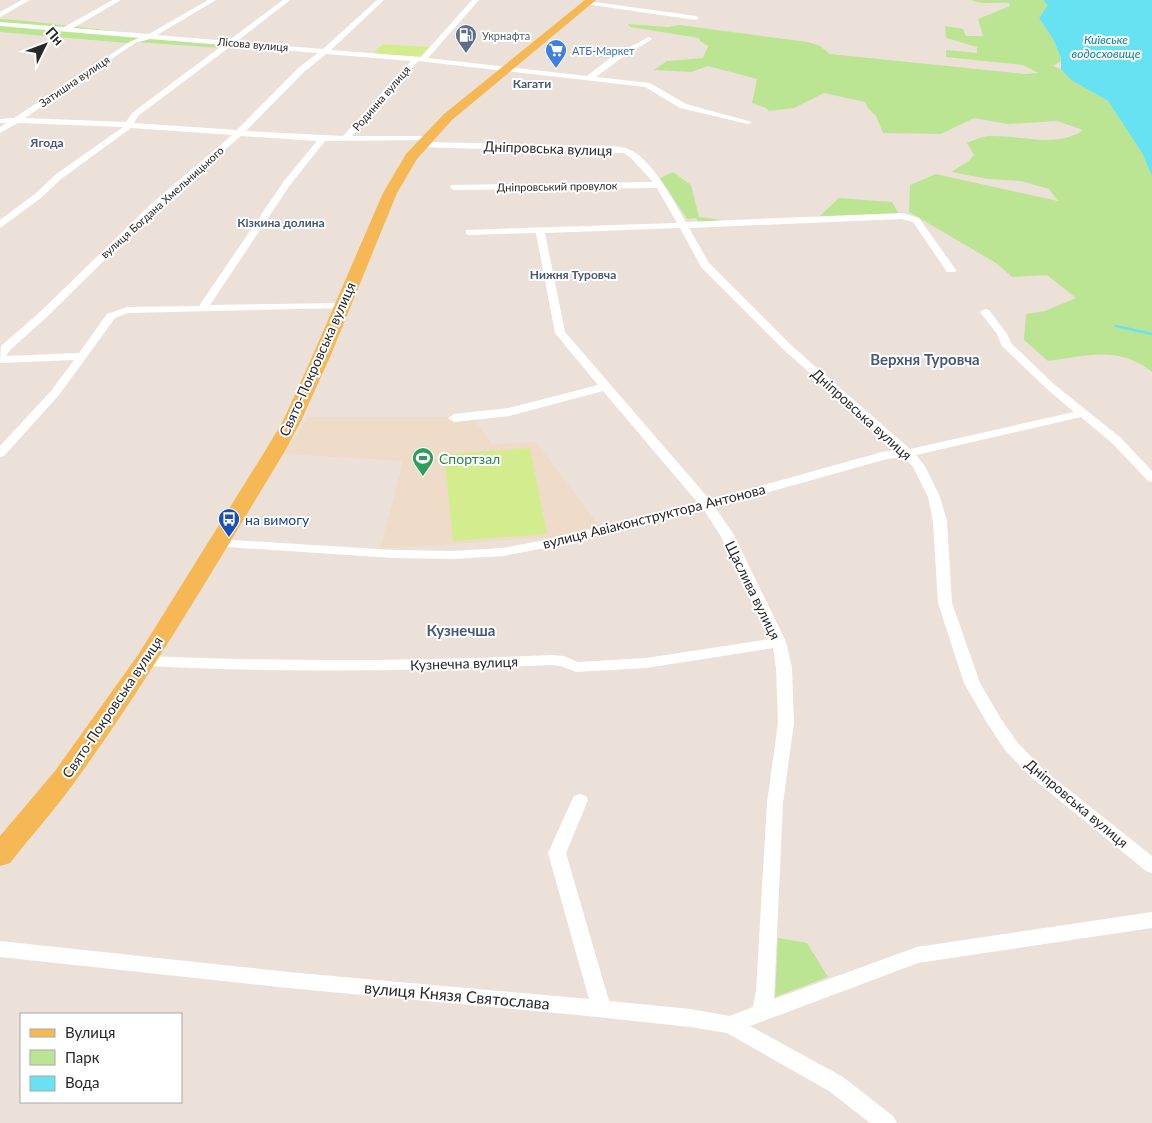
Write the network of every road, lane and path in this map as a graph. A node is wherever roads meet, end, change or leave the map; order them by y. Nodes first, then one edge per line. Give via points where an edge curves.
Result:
1 (27, 0) edge
2 (118, 0) edge
3 (213, 0) edge
4 (288, 0) edge
5 (381, 0) edge
6 (476, 0) edge
7 (589, 2) edge
8 (0, 15) edge
9 (696, 18) dead end
10 (0, 24) edge
11 (66, 29) junction
12 (151, 36) junction
13 (649, 39) dead end
14 (232, 42) junction
15 (326, 51) junction
16 (419, 59) junction
17 (505, 69) junction
18 (589, 78) junction
19 (0, 121) edge
20 (13, 122) junction
21 (748, 122) dead end
22 (128, 125) junction
23 (0, 131) edge
24 (239, 133) junction
25 (347, 137) junction
26 (323, 139) junction
27 (423, 142) junction
28 (660, 185) junction
29 (454, 187) dead end
30 (0, 225) edge
31 (684, 225) junction
32 (540, 229) junction
33 (469, 232) dead end
34 (951, 270) dead end
35 (342, 306) junction
36 (202, 309) junction
37 (984, 312) dead end
38 (80, 356) junction
39 (0, 358) edge
40 (605, 387) junction
41 (1083, 414) junction
42 (454, 418) dead end
43 (907, 452) junction
44 (0, 454) edge
45 (1152, 478) edge
46 (707, 505) junction
47 (217, 543) junction
48 (779, 642) junction
49 (146, 661) junction
50 (580, 800) dead end
51 (0, 856) edge
52 (1152, 866) edge
53 (1152, 920) edge
54 (0, 949) edge
55 (602, 1009) junction
56 (761, 1012) junction
57 (731, 1025) junction
58 (886, 1123) edge

1 - 8 street
2 - 11 street
3 - 12 street, Затишна вулиця
4 - 14 street
5 - 15 street, вулиця Богдана Хмельницького
6 - 16 street, Родинна вулиця
7 - 9 street
7 - 17 main road
10 - 11 street, Лісова вулиця
11 - 12 street, Лісова вулиця
12 - 14 street, Лісова вулиця
12 - 20 street, Затишна вулиця via 133,42
13 - 18 street
14 - 15 street, Лісова вулиця
14 - 22 street via 135,115
15 - 16 street, Лісова вулиця
15 - 24 street, вулиця Богдана Хмельницького via 301,70
16 - 17 street, Лісова вулиця
16 - 25 street, Родинна вулиця
17 - 18 street, Лісова вулиця
17 - 27 main road, Свято-Покровська вулиця
18 - 21 street, Лісова вулиця via 647,86 683,106
19 - 20 street, Дніпровська вулиця
20 - 22 street, Дніпровська вулиця via 33,120
20 - 23 street, Затишна вулиця
22 - 24 street, Дніпровська вулиця
22 - 30 street
24 - 26 street, Дніпровська вулиця
24 - 39 street, вулиця Богдана Хмельницького via 153,207 5,348
25 - 26 street, Дніпровська вулиця
25 - 27 street, Дніпровська вулиця
26 - 36 street via 287,183
27 - 28 street, Дніпровська вулиця via 626,151
27 - 35 main road, Свято-Покровська вулиця via 390,193
28 - 29 street, Дніпровський провулок
28 - 31 street, Дніпровська вулиця
31 - 32 street
31 - 34 street via 909,217 916,220
31 - 43 street, Дніпровська вулиця via 705,265 723,284 789,349
32 - 33 street
32 - 40 street, Щаслива вулиця via 560,333
35 - 36 street
35 - 47 main road, Свято-Покровська вулиця via 292,421
36 - 38 street via 117,312
37 - 41 street via 1006,344
38 - 39 street
38 - 44 street via 55,393
40 - 42 street via 509,412
40 - 46 street, Щаслива вулиця
41 - 43 street, вулиця Авіаконструктора Антонова
41 - 45 street via 1117,441
43 - 46 street, вулиця Авіаконструктора Антонова
43 - 52 street, Дніпровська вулиця via 919,466 934,497 940,522 945,603 972,683 995,723 1011,746 1038,774
46 - 47 street, вулиця Авіаконструктора Антонова via 504,552 393,554
46 - 48 street, Щаслива вулиця via 727,536
47 - 49 main road, Свято-Покровська вулиця
48 - 49 street, Кузнечна вулиця via 646,663 576,666 551,660 434,665 250,666
48 - 56 street, Щаслива вулиця via 784,668 786,723 776,803 766,991
49 - 51 main road, Свято-Покровська вулиця via 64,778
50 - 55 street via 556,853
53 - 56 street via 917,955
54 - 55 street, вулиця Князя Святослава
55 - 57 street, вулиця Князя Святослава
56 - 57 street
57 - 58 street, вулиця Князя Святослава via 836,1084

